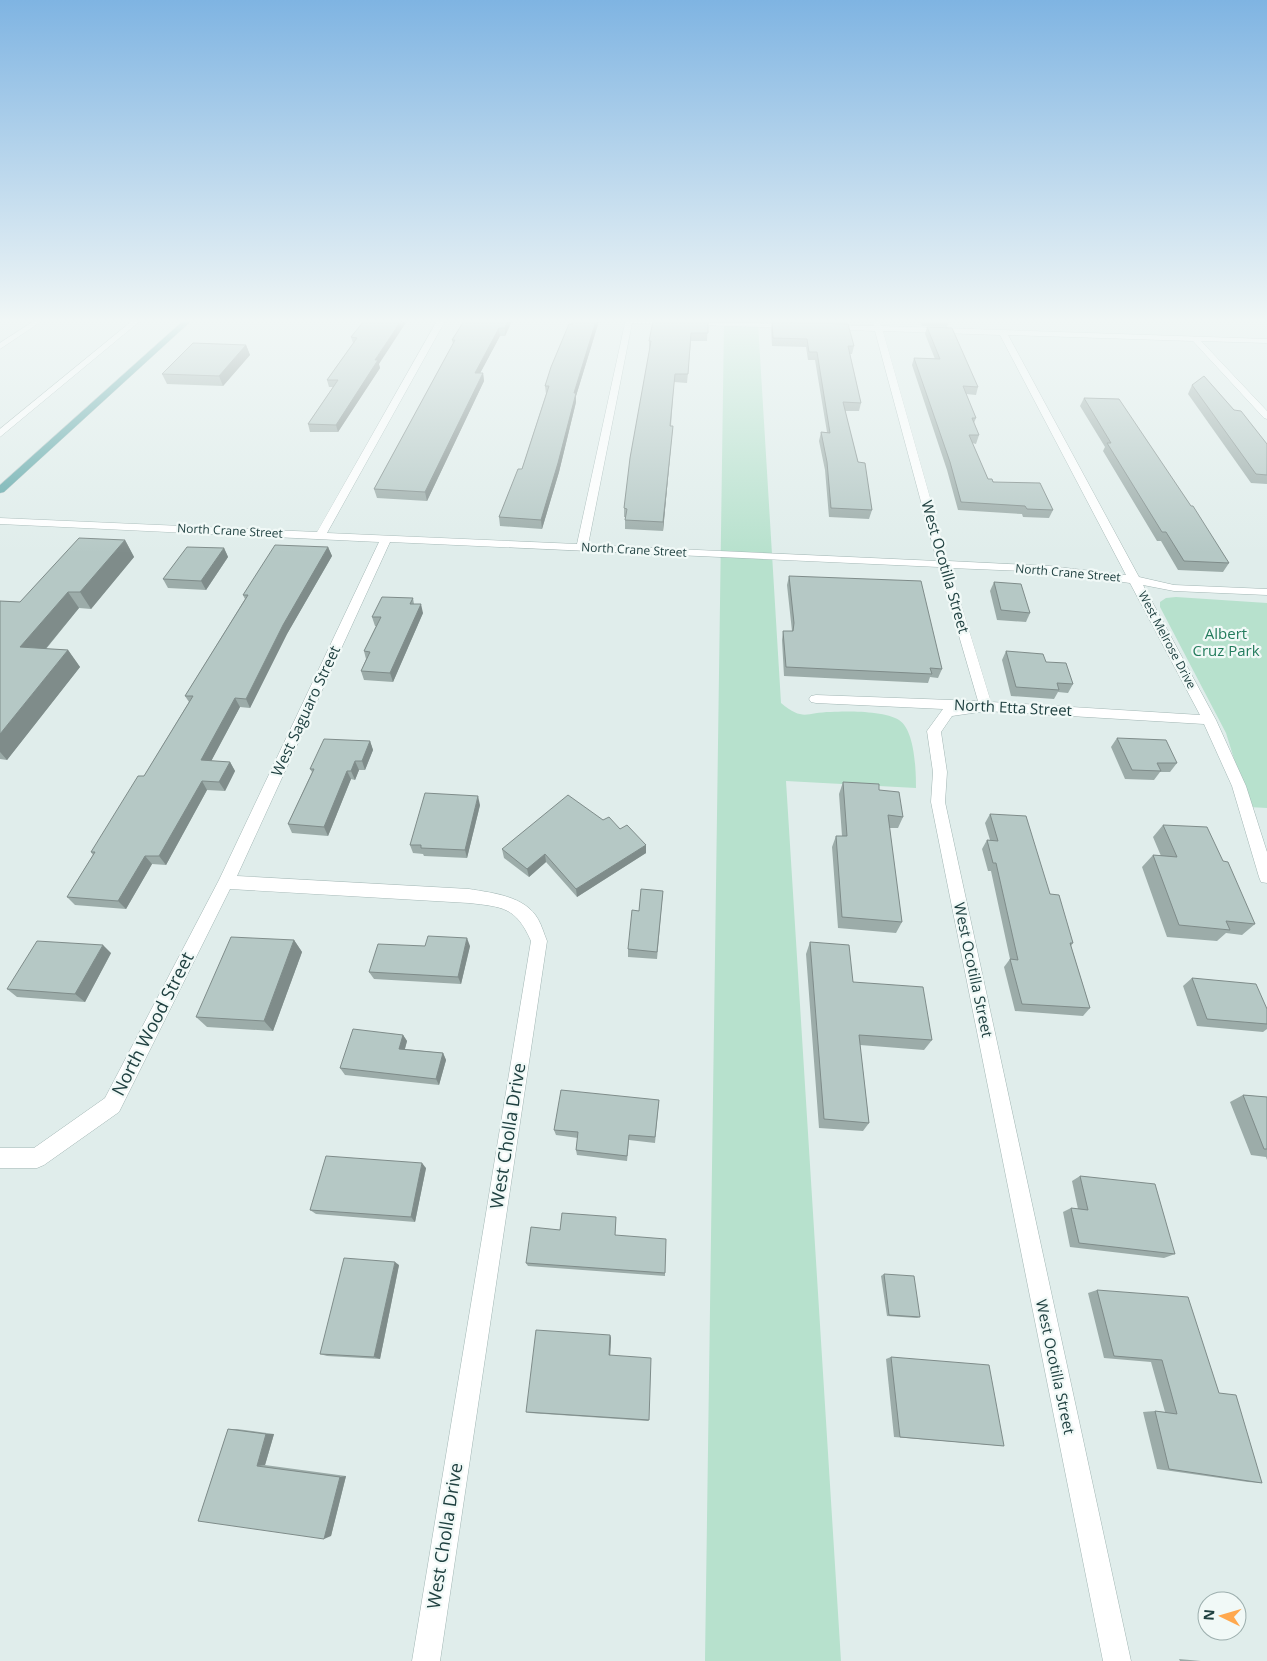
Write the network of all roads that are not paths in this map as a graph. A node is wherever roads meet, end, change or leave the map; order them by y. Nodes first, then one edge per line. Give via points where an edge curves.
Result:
1 (43, 399) edge
2 (101, 399) edge
3 (398, 399) edge
4 (612, 399) edge
5 (898, 399) edge
6 (1038, 399) edge
7 (1251, 399) edge
8 (1267, 416) edge
9 (0, 434) edge
10 (0, 490) edge
11 (0, 520) edge
12 (320, 536) junction
13 (386, 539) junction
14 (582, 548) junction
15 (944, 566) junction
16 (1136, 580) junction
17 (1267, 592) edge
18 (816, 698) dead end
19 (986, 706) junction
20 (1209, 720) junction
21 (1267, 877) edge
22 (226, 882) junction
23 (0, 1158) edge
24 (426, 1661) edge
25 (1117, 1661) edge

1 - 9 street
2 - 10 main road
3 - 12 street
4 - 14 street
5 - 15 street, West Ocotilla Street
6 - 16 street, West Melrose Drive
7 - 8 street
11 - 12 street, North Crane Street
12 - 13 street, North Crane Street
13 - 14 street, North Crane Street
13 - 22 street, West Saguaro Street
14 - 15 street, North Crane Street
15 - 16 street, North Crane Street via 1049,569
15 - 19 street, West Ocotilla Street
16 - 17 street, North Crane Street via 1174,588
16 - 20 street, West Melrose Drive
18 - 19 street, North Etta Street
19 - 20 street, North Etta Street
19 - 25 street, West Ocotilla Street via 948,712 934,732 940,772 938,802
20 - 21 street, West Melrose Drive via 1239,786
22 - 23 street, North Wood Street via 112,1105 37,1158
22 - 24 street, West Cholla Drive via 497,900 516,907 531,922 539,941

